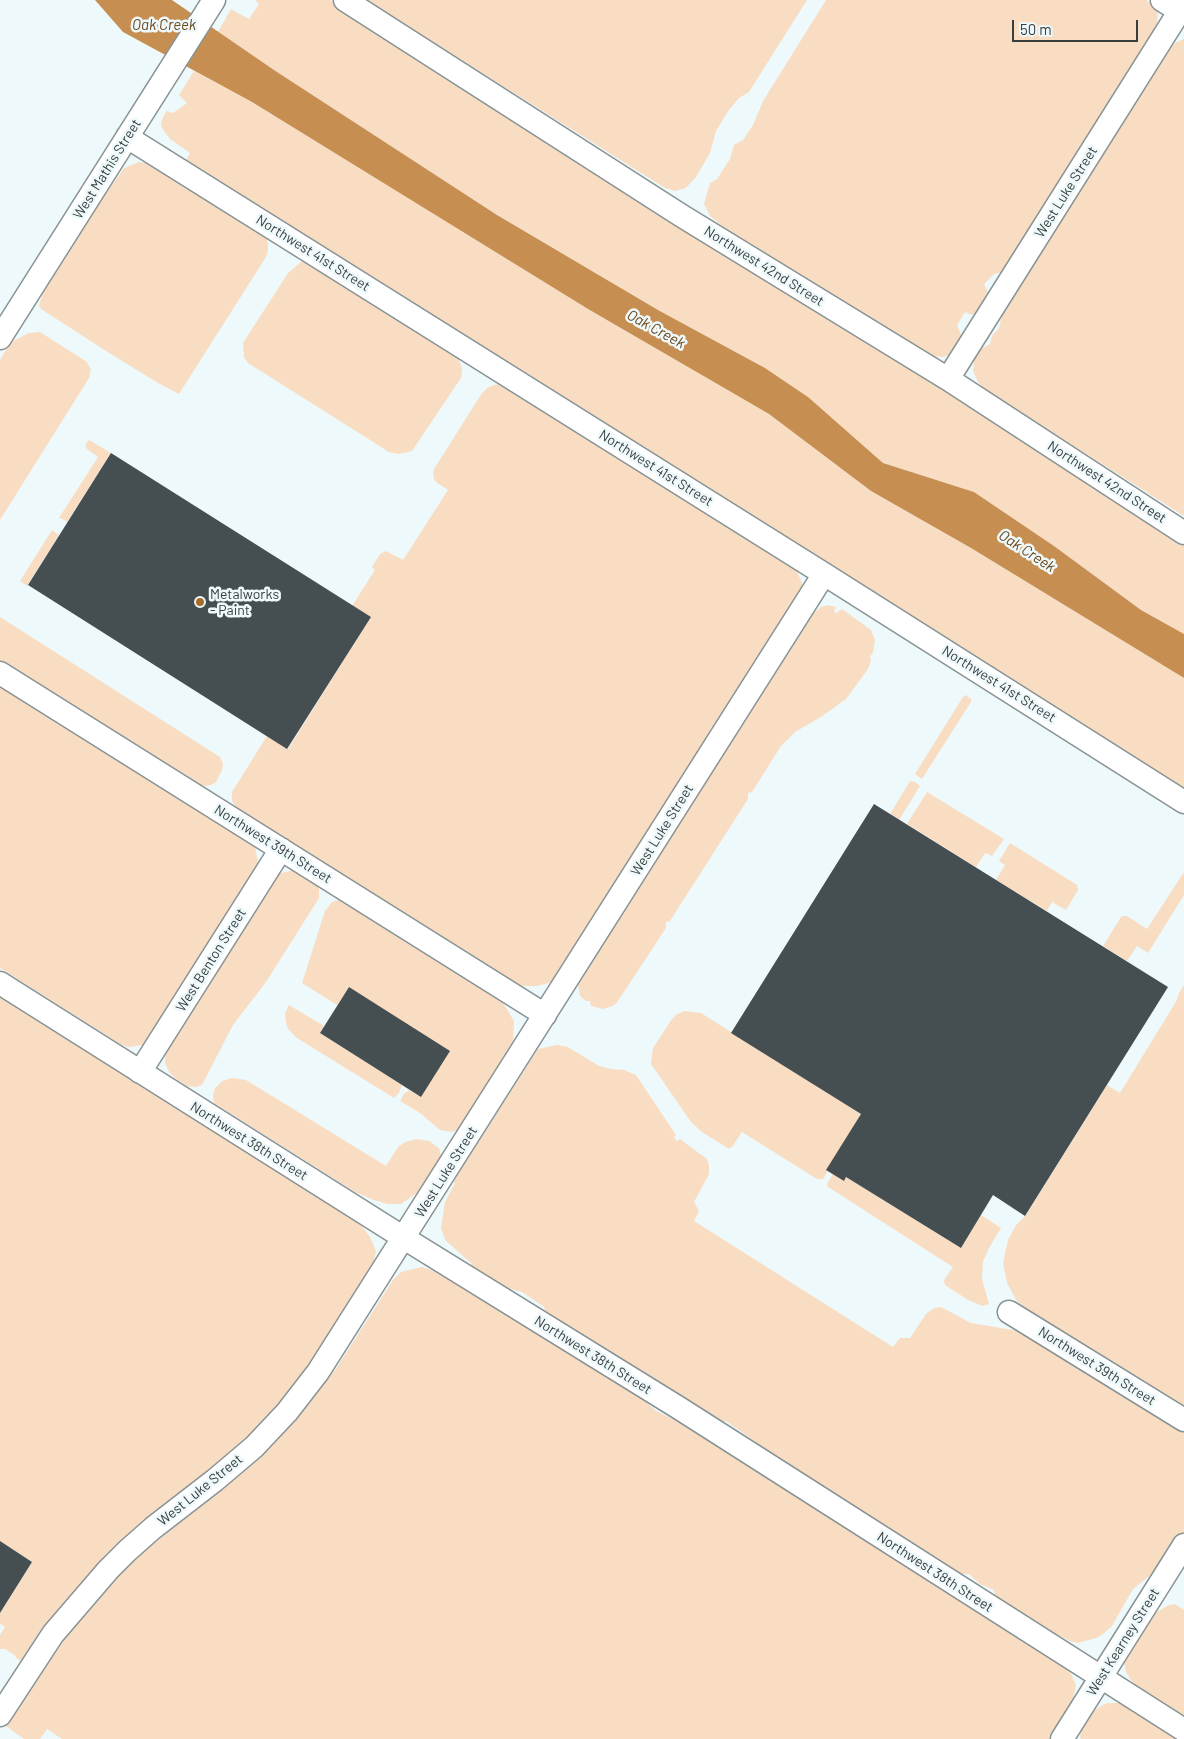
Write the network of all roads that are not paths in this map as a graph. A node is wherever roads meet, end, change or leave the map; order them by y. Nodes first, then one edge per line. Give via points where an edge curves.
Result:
1 (214, 0) edge
2 (344, 0) edge
3 (1177, 7) edge
4 (127, 137) junction
5 (0, 338) edge
6 (948, 379) junction
7 (1184, 533) edge
8 (824, 574) junction
9 (0, 674) edge
10 (1184, 802) edge
11 (281, 849) junction
12 (0, 983) edge
13 (545, 1015) junction
14 (140, 1072) junction
15 (404, 1238) junction
16 (1009, 1312) dead end
17 (1184, 1420) edge
18 (1184, 1545) edge
19 (1100, 1678) junction
20 (0, 1715) edge
21 (1184, 1730) edge
22 (1062, 1739) edge

1 - 4 street, West Mathis Street
2 - 6 street, Northwest 42nd Street via 682,216
3 - 6 street, West Luke Street
4 - 5 street, West Mathis Street
4 - 8 street, Northwest 41st Street
6 - 7 street, Northwest 42nd Street
8 - 10 street, Northwest 41st Street
8 - 13 street, West Luke Street
9 - 11 street, Northwest 39th Street
11 - 13 street, Northwest 39th Street
11 - 14 street, West Benton Street
12 - 14 street, Northwest 38th Street
13 - 15 street, West Luke Street
14 - 15 street, Northwest 38th Street
15 - 19 street, Northwest 38th Street via 679,1408
15 - 20 street, West Luke Street via 333,1351 287,1412 240,1459 153,1528 108,1570 53,1634
16 - 17 street, Northwest 39th Street
18 - 19 street, West Kearney Street
19 - 21 street, Northwest 38th Street
19 - 22 street, West Kearney Street

